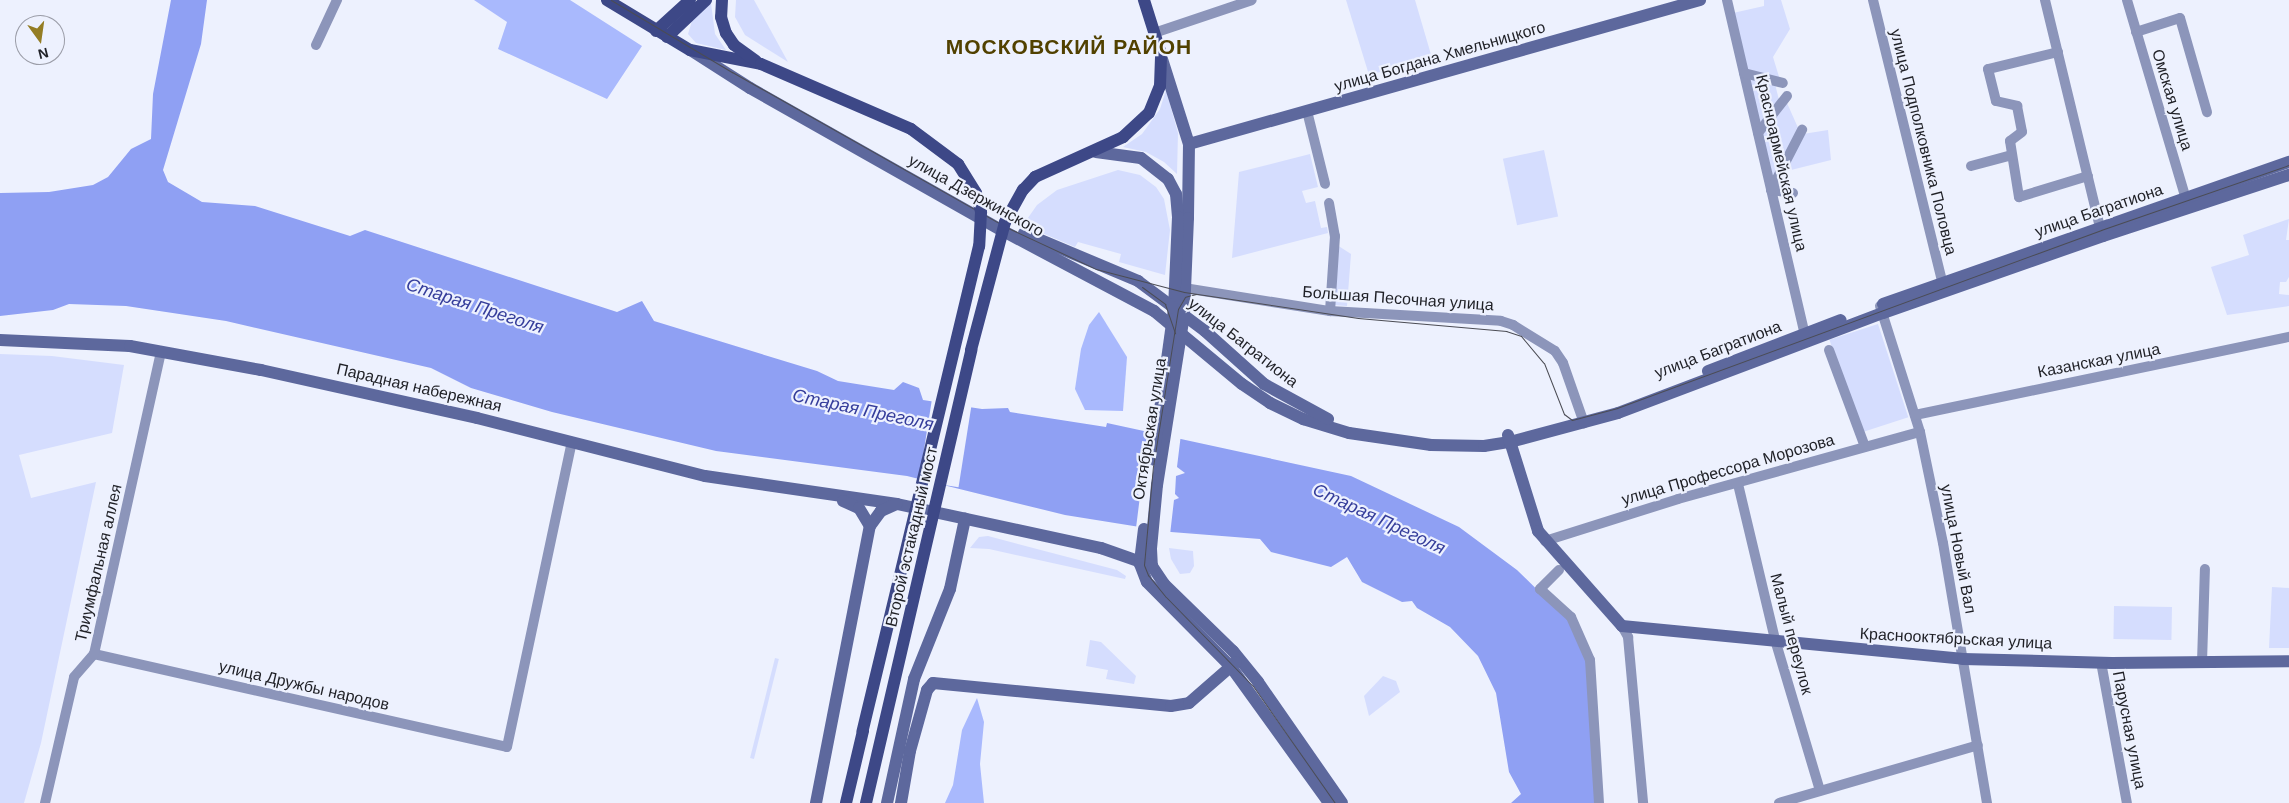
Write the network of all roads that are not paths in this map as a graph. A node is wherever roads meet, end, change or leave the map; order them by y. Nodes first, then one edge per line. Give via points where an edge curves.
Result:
1 (337, 0) edge
2 (607, 0) edge
3 (690, 0) edge
4 (706, 0) edge
5 (722, 0) edge
6 (1144, 0) edge
7 (1252, 0) edge
8 (1700, 0) edge
9 (1727, 0) edge
10 (1873, 0) edge
11 (2045, 0) edge
12 (2127, 0) edge
13 (2136, 32) junction
14 (1154, 33) junction
15 (662, 34) junction
16 (316, 45) dead end
17 (690, 50) junction
18 (2058, 52) junction
19 (1161, 54) junction
20 (761, 64) junction
21 (1744, 73) junction
22 (1783, 83) dead end
23 (763, 95) junction
24 (1787, 96) dead end
25 (1307, 111) junction
26 (2207, 112) dead end
27 (1802, 130) dead end
28 (1758, 133) junction
29 (1189, 144) junction
30 (1096, 152) junction
31 (2012, 155) junction
32 (2289, 162) edge
33 (1971, 166) dead end
34 (2289, 175) edge
35 (2088, 176) junction
36 (1325, 184) dead end
37 (1771, 190) junction
38 (1793, 193) dead end
39 (1329, 203) dead end
40 (2188, 204) junction
41 (2101, 231) junction
42 (1944, 287) junction
43 (1184, 288) junction
44 (1177, 307) junction
45 (1881, 309) junction
46 (1330, 311) junction
47 (1177, 331) junction
48 (1805, 334) junction
49 (2289, 337) edge
50 (0, 340) edge
51 (1829, 350) dead end
52 (161, 352) junction
53 (1915, 415) junction
54 (1583, 420) junction
55 (1920, 432) junction
56 (1509, 438) junction
57 (572, 442) junction
58 (1865, 447) junction
59 (1738, 484) junction
60 (827, 494) junction
61 (897, 504) junction
62 (966, 519) junction
63 (870, 526) junction
64 (1545, 541) junction
65 (1146, 564) junction
66 (2205, 569) dead end
67 (1559, 570) dead end
68 (1622, 626) junction
69 (1776, 643) junction
70 (94, 654) junction
71 (1964, 659) junction
72 (2289, 661) edge
73 (2101, 662) junction
74 (2202, 662) junction
75 (1235, 663) junction
76 (1978, 745) junction
77 (1820, 791) junction
78 (45, 803) edge
79 (816, 803) edge
80 (846, 803) edge
81 (866, 803) edge
82 (887, 803) edge
83 (901, 803) edge
84 (1329, 803) edge
85 (1342, 803) edge
86 (1598, 803) edge
87 (1643, 803) edge
88 (1779, 803) edge
89 (1987, 803) edge
90 (2127, 803) edge

1 - 16 street
2 - 15 main road, улица Дзержинского
3 - 15 main road
4 - 15 main road
5 - 20 main road via 721,17 726,33 734,45
6 - 14 main road, Октябрьская улица
7 - 14 street
8 - 25 main road, улица Богдана Хмельницкого
9 - 21 street, Красноармейская улица
10 - 42 street, улица Подполковника Половца
11 - 18 street
12 - 13 street, Омская улица
13 - 26 street via 2180,18
13 - 40 street, Омская улица
14 - 19 main road, Октябрьская улица
15 - 17 main road, улица Дзержинского
17 - 20 main road
17 - 23 main road, улица Дзержинского
18 - 31 street via 1988,69 1996,101 2017,106 2022,132 2010,141
18 - 35 street
19 - 29 main road, Октябрьская улица
19 - 30 main road, Второй эстакадный мост via 1160,86 1150,113 1123,137
20 - 80 main road, Второй эстакадный мост, bridge via 911,129 958,164 976,193 981,212 979,246
21 - 22 street
21 - 28 street, Красноармейская улица
23 - 44 main road, улица Дзержинского via 771,91 1018,230 1138,281
23 - 47 main road, улица Дзержинского via 1154,311
24 - 28 street
25 - 29 main road, улица Богдана Хмельницкого
25 - 36 street
27 - 37 street
28 - 37 street, Красноармейская улица
29 - 43 main road, Октябрьская улица
30 - 44 main road, Второй эстакадный мост via 1141,158 1168,179 1176,194
30 - 81 main road, Второй эстакадный мост, bridge via 1052,167 1023,190 1005,222 971,350
31 - 33 street
31 - 35 street via 2019,197
32 - 40 main road, улица Багратиона
34 - 40 main road, улица Багратиона
35 - 41 street
37 - 38 street
37 - 48 street, Красноармейская улица
39 - 46 street via 1335,236
40 - 41 main road, улица Багратиона
41 - 42 main road, улица Багратиона
42 - 45 main road, улица Багратиона
43 - 44 main road, Октябрьская улица
43 - 46 street, Большая Песочная улица
44 - 47 main road, Октябрьская улица
44 - 56 main road, улица Багратиона via 1264,384 1323,417 1417,436
45 - 48 main road, улица Багратиона
45 - 53 street, улица Новый Вал
45 - 54 main road, улица Багратиона
46 - 54 street, Большая Песочная улица via 1501,321 1513,325 1556,351
47 - 56 main road, улица Багратиона via 1242,384 1303,419 1349,432 1416,444 1484,446
47 - 65 main road, Октябрьская улица via 1160,435
48 - 54 main road, улица Багратиона
49 - 53 street, Казанская улица
50 - 52 main road, Парадная набережная via 54,340 130,346
51 - 58 street
52 - 57 main road, Парадная набережная via 261,370
52 - 70 street, Триумфальная аллея
53 - 55 street, улица Новый Вал
54 - 56 main road, улица Багратиона
55 - 58 street, улица Профессора Морозова
55 - 71 street, улица Новый Вал
56 - 64 main road via 1532,517
57 - 60 main road, Парадная набережная via 705,476
57 - 70 street, улица Дружбы народов via 533,610 507,747
58 - 59 street, улица Профессора Морозова
59 - 64 street, улица Профессора Морозова
59 - 69 street, Малый переулок
60 - 61 main road
60 - 63 main road via 859,508
61 - 62 main road
61 - 63 main road via 882,511
62 - 65 main road via 1102,548
62 - 82 main road via 950,589 914,679
63 - 79 main road
64 - 68 main road
65 - 75 main road
66 - 74 street
67 - 86 street via 1540,589 1570,617 1590,660
68 - 69 main road, Краснооктябрьская улица
68 - 87 street via 1628,637
69 - 71 main road, Краснооктябрьская улица
69 - 77 street, Малый переулок
70 - 78 street, Триумфальная аллея via 74,677
71 - 73 main road, Краснооктябрьская улица
71 - 76 street, улица Новый Вал
72 - 74 main road, Краснооктябрьская улица
73 - 74 main road, Краснооктябрьская улица
73 - 90 street, Парусная улица
75 - 83 main road via 1189,703 1171,706 942,682 933,684 927,690
75 - 84 main road
75 - 85 main road
76 - 77 street
76 - 89 street, улица Новый Вал
77 - 88 street

